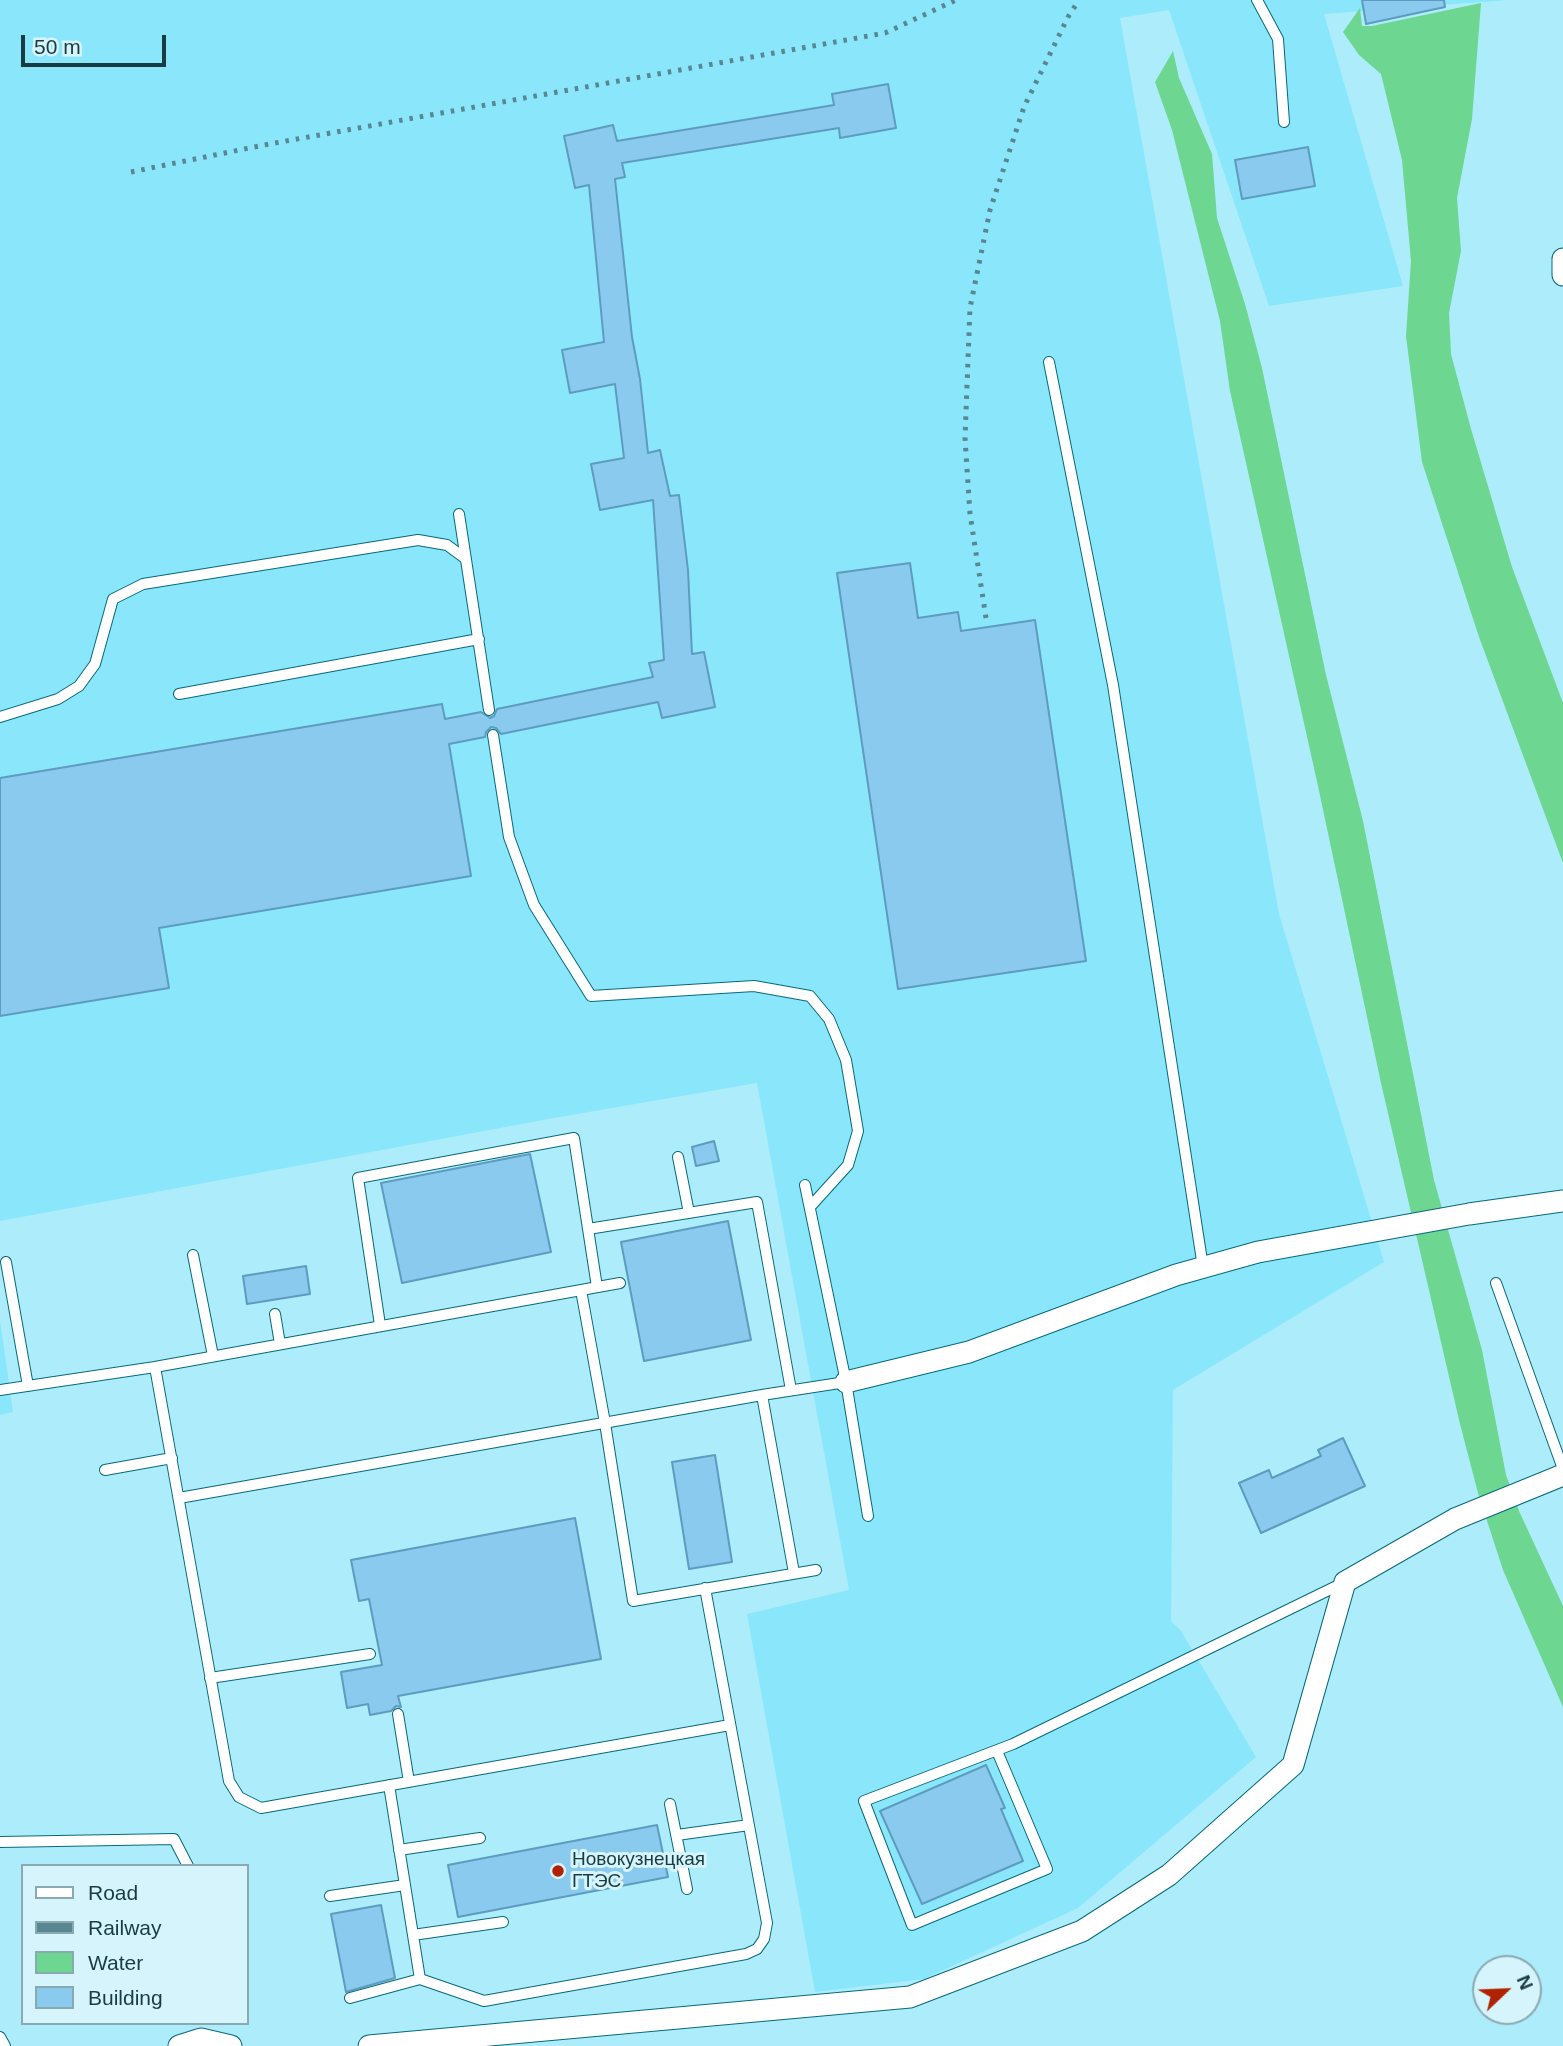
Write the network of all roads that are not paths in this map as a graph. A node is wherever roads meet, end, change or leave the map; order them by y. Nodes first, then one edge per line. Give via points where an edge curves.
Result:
1 (1257, 0) edge
2 (1284, 122) dead end
3 (1563, 259) edge
4 (1563, 275) edge
5 (1049, 362) dead end
6 (458, 514) dead end
7 (466, 559) junction
8 (479, 639) junction
9 (179, 694) dead end
10 (489, 710) dead end
11 (0, 717) edge
12 (493, 736) dead end
13 (678, 1157) dead end
14 (806, 1185) dead end
15 (1563, 1201) edge
16 (810, 1207) junction
17 (689, 1213) junction
18 (588, 1229) junction
19 (193, 1255) dead end
20 (6, 1262) dead end
21 (1203, 1267) junction
22 (620, 1283) dead end
23 (1496, 1283) dead end
24 (597, 1287) junction
25 (581, 1290) junction
26 (275, 1314) dead end
27 (380, 1325) junction
28 (280, 1344) junction
29 (213, 1356) junction
30 (155, 1367) junction
31 (846, 1382) junction
32 (28, 1386) junction
33 (0, 1390) edge
34 (791, 1390) junction
35 (762, 1395) junction
36 (605, 1423) junction
37 (172, 1458) junction
38 (1563, 1469) edge
39 (105, 1470) dead end
40 (1563, 1475) edge
41 (179, 1498) junction
42 (868, 1516) dead end
43 (816, 1570) dead end
44 (794, 1573) junction
45 (1345, 1582) junction
46 (705, 1588) junction
47 (370, 1654) dead end
48 (210, 1678) junction
49 (398, 1714) dead end
50 (730, 1725) junction
51 (997, 1751) junction
52 (409, 1782) junction
53 (389, 1786) junction
54 (670, 1804) dead end
55 (749, 1825) junction
56 (677, 1835) junction
57 (480, 1838) dead end
58 (0, 1842) edge
59 (399, 1850) junction
60 (187, 1864) edge
61 (405, 1885) junction
62 (687, 1889) dead end
63 (330, 1896) dead end
64 (503, 1922) dead end
65 (413, 1935) junction
66 (420, 1979) junction
67 (350, 1998) dead end
68 (0, 2037) edge
69 (5, 2046) edge
70 (179, 2046) edge
71 (231, 2046) edge
72 (369, 2046) edge

1 - 2 lane via 1278,39
3 - 4 street
5 - 21 lane via 1113,685
6 - 7 lane
7 - 8 lane
7 - 11 lane via 447,545 418,540 143,584 113,599 95,664 79,686 58,699
8 - 9 lane
8 - 10 lane
12 - 16 lane via 509,837 534,905 591,996 754,986 810,996 829,1019 846,1060 858,1131 848,1165
13 - 17 lane
14 - 16 lane
15 - 21 street via 1258,1252
16 - 31 lane
17 - 18 lane
17 - 34 lane via 757,1202
18 - 24 lane
18 - 27 lane via 574,1138 358,1178
19 - 29 lane
20 - 32 lane
21 - 31 street via 969,1352
22 - 24 lane
23 - 38 lane
24 - 25 lane
25 - 27 lane
25 - 36 lane
26 - 28 lane
27 - 28 lane
28 - 29 lane
29 - 30 lane
30 - 32 lane
30 - 37 lane
31 - 34 lane
31 - 42 lane
32 - 33 lane
34 - 35 lane
35 - 36 lane
35 - 44 lane
36 - 41 lane
36 - 46 lane via 633,1601
37 - 39 lane
37 - 41 lane
40 - 45 street via 1455,1519
41 - 48 lane
43 - 44 lane
44 - 46 lane
45 - 51 lane
45 - 72 street via 1293,1765 1169,1875 1082,1931 910,1997
46 - 50 lane
47 - 48 lane
48 - 53 lane via 229,1781 239,1797 261,1808
49 - 52 lane
50 - 52 lane
50 - 55 lane
51 - 51 lane via 864,1801 912,1925 1046,1869
52 - 53 lane
53 - 59 lane
54 - 56 lane
55 - 56 lane
55 - 66 lane via 767,1923 757,1950 484,2001
56 - 62 lane
57 - 59 lane
58 - 60 lane via 174,1839
59 - 61 lane
61 - 63 lane
61 - 65 lane
64 - 65 lane
65 - 66 lane
66 - 67 lane
68 - 69 lane
70 - 71 street via 201,2039

